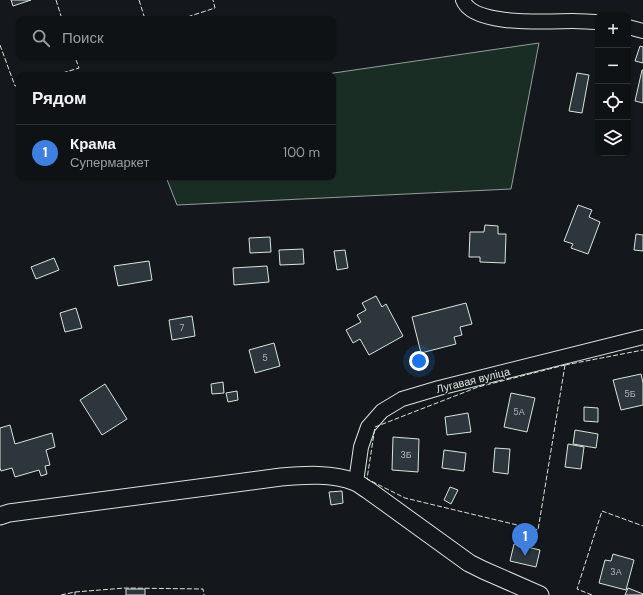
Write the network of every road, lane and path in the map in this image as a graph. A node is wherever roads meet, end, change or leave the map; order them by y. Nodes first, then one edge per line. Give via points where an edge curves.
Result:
1 (463, 0) edge
2 (595, 22) edge
3 (631, 28) edge
4 (643, 32) edge
5 (643, 337) edge
6 (356, 482) junction
7 (0, 516) edge
8 (540, 595) edge

1 - 2 street via 476,14 496,18 515,21
3 - 4 street
5 - 6 street, Лугавая вуліца via 402,399 382,411 368,427 361,447
6 - 7 street via 338,477 292,476
6 - 8 street via 470,563

